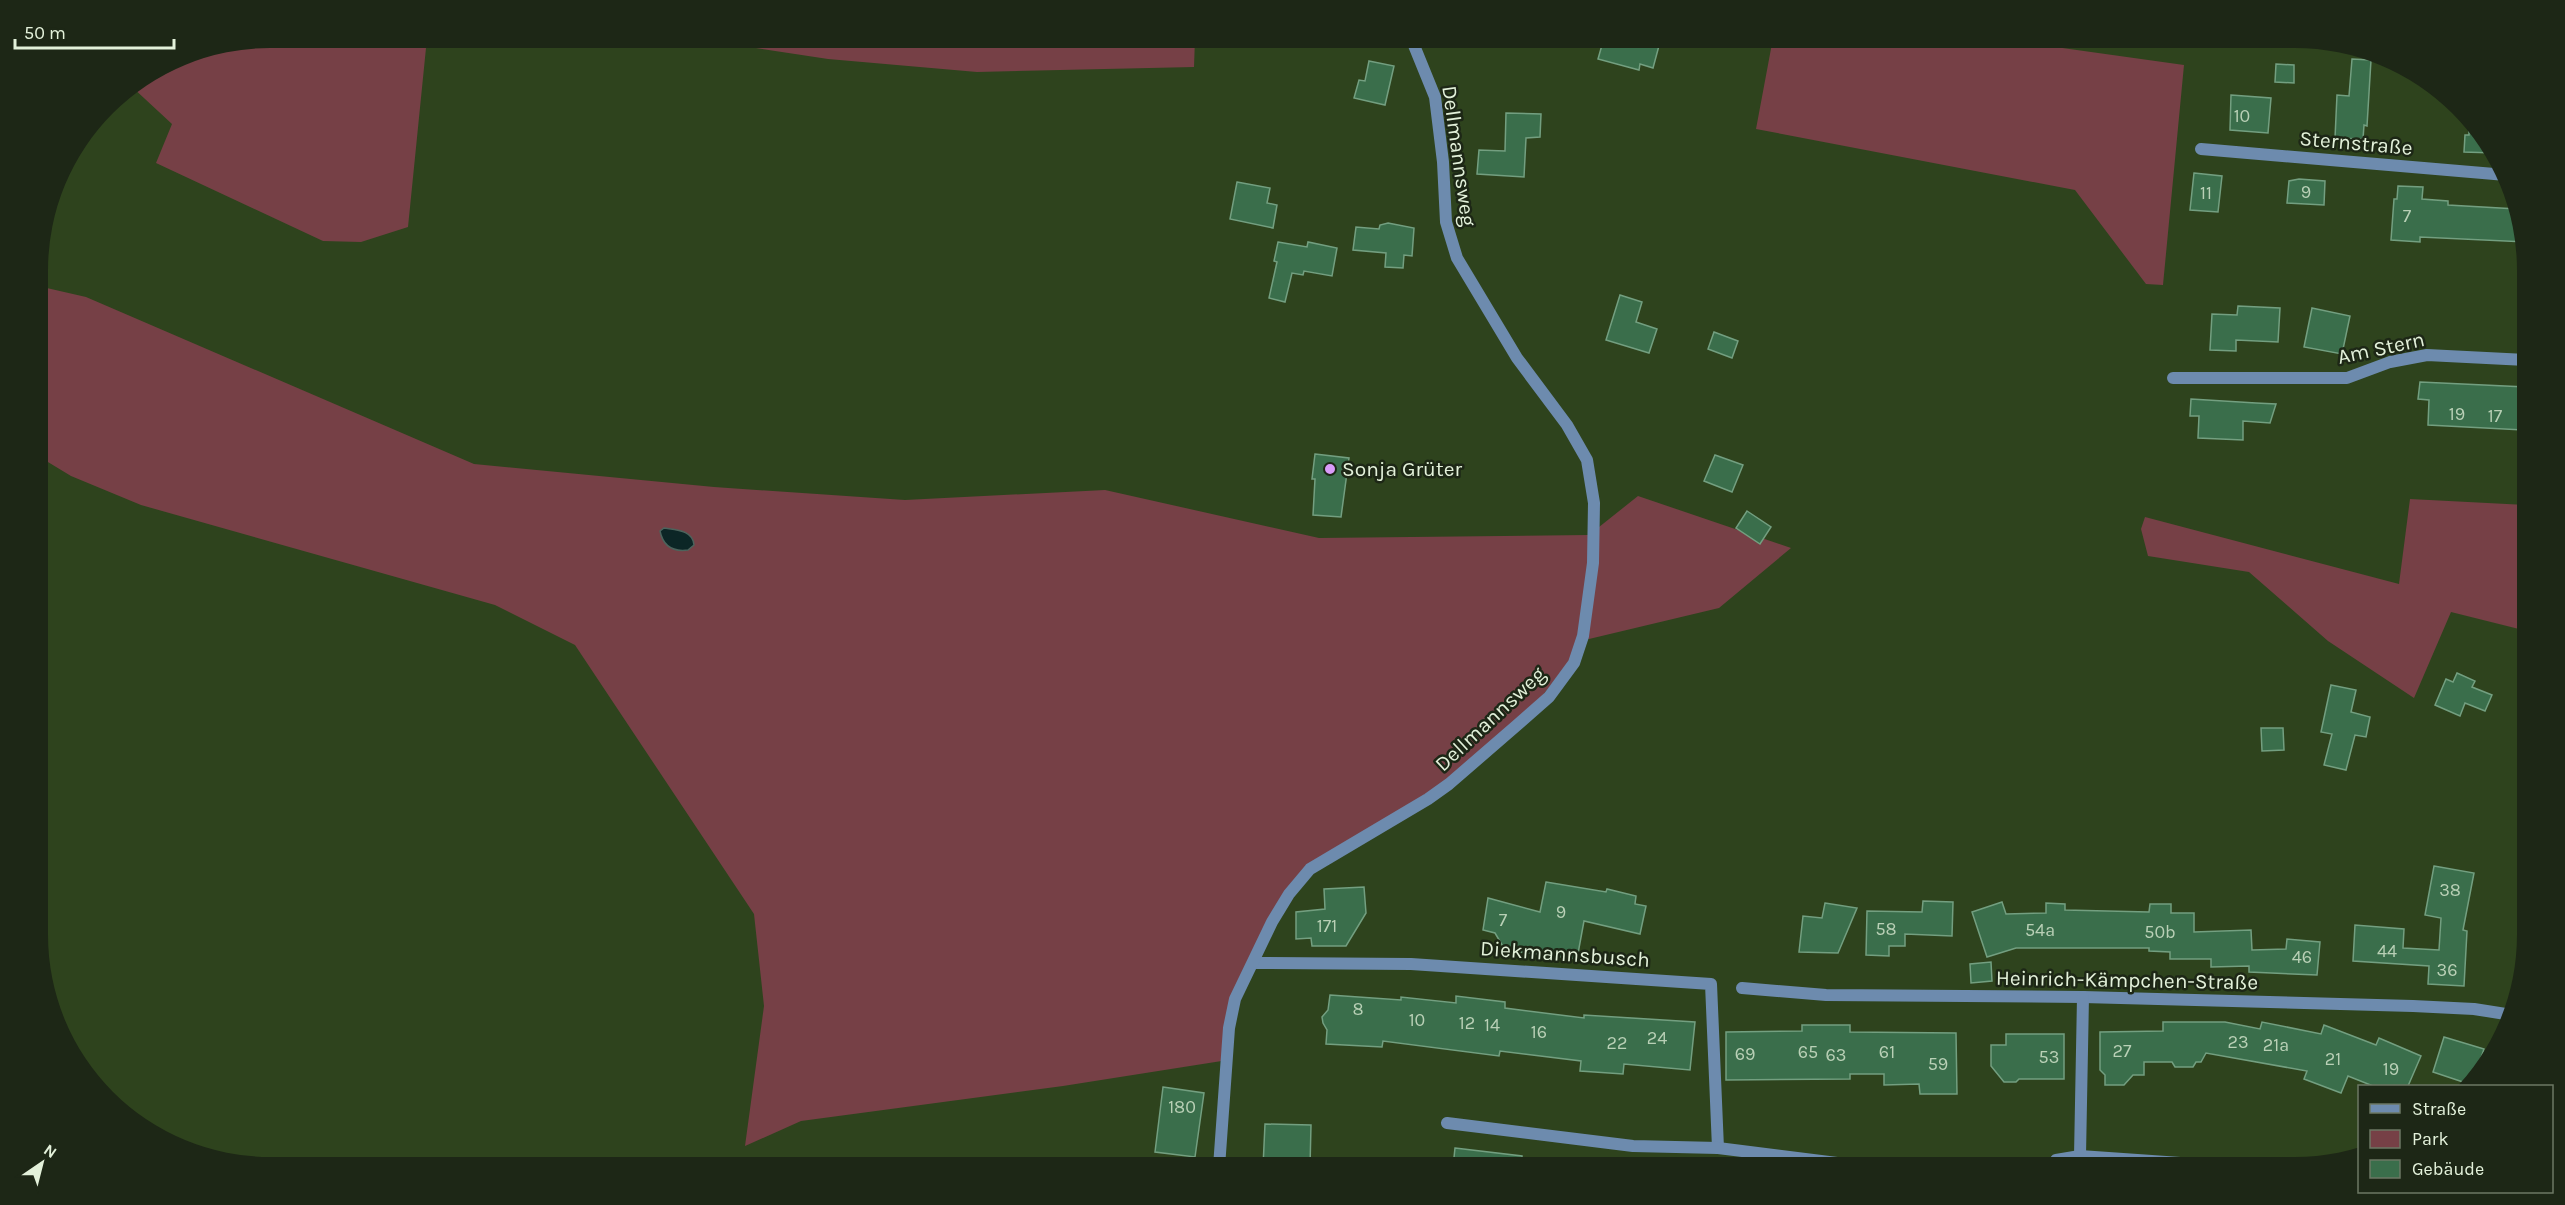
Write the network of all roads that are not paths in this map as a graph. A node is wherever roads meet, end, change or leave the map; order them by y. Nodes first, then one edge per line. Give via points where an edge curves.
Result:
1 (1415, 48) edge
2 (2201, 149) dead end
3 (2495, 174) edge
4 (2517, 360) edge
5 (2173, 378) dead end
6 (1252, 963) junction
7 (1742, 988) dead end
8 (2083, 997) junction
9 (2502, 1013) edge
10 (1447, 1123) dead end
11 (1718, 1148) junction
12 (2080, 1156) junction
13 (1220, 1157) edge
14 (1789, 1157) edge
15 (2074, 1157) edge
16 (2094, 1157) edge

1 - 6 street, Dellmannsweg via 1435,97 1446,222 1457,258 1517,358 1567,425 1587,460 1594,503 1593,563 1583,636 1574,663 1549,697 1449,784 1310,869 1289,894
2 - 3 street, Sternstraße
4 - 5 street, Am Stern via 2427,356 2390,362 2347,378
6 - 11 street, Diekmannsbusch via 1411,964 1711,984
6 - 13 street, Dellmannsweg via 1235,999 1229,1028
7 - 8 street, Heinrich-Kämpchen-Straße via 1826,995
8 - 9 street, Heinrich-Kämpchen-Straße via 2414,1006
8 - 12 street
10 - 11 street via 1633,1146
11 - 14 street
12 - 15 street
12 - 16 street

